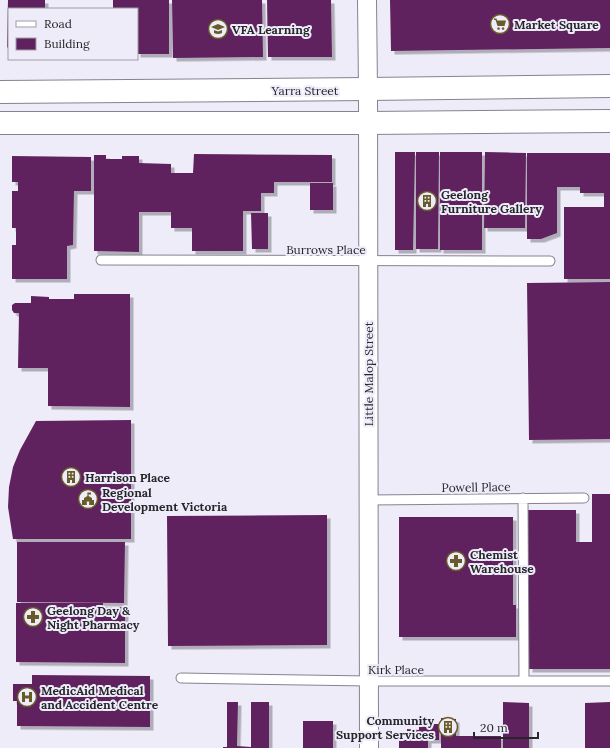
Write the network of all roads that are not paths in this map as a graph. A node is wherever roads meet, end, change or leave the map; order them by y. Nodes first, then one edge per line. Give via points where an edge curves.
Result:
1 (367, 0) edge
2 (610, 86) edge
3 (368, 90) junction
4 (0, 92) edge
5 (610, 121) edge
6 (0, 123) edge
7 (368, 123) junction
8 (102, 260) dead end
9 (550, 261) dead end
10 (368, 262) junction
11 (523, 498) junction
12 (584, 498) dead end
13 (368, 500) junction
14 (181, 678) dead end
15 (369, 681) junction
16 (524, 681) junction
17 (610, 681) edge
18 (369, 748) edge

1 - 3 street, Little Malop Street
2 - 3 street, Yarra Street
3 - 4 street, Yarra Street
3 - 7 street, Little Malop Street
5 - 7 street
6 - 7 street
7 - 10 street, Little Malop Street
8 - 10 lane, Burrows Place
9 - 10 lane, Burrows Place
10 - 13 street, Little Malop Street
11 - 12 lane, Powell Place
11 - 13 lane, Powell Place
11 - 16 lane
13 - 15 street, Little Malop Street
14 - 15 lane, Kirk Place
15 - 16 lane, Kirk Place
15 - 18 street, Little Malop Street
16 - 17 lane, Kirk Place

